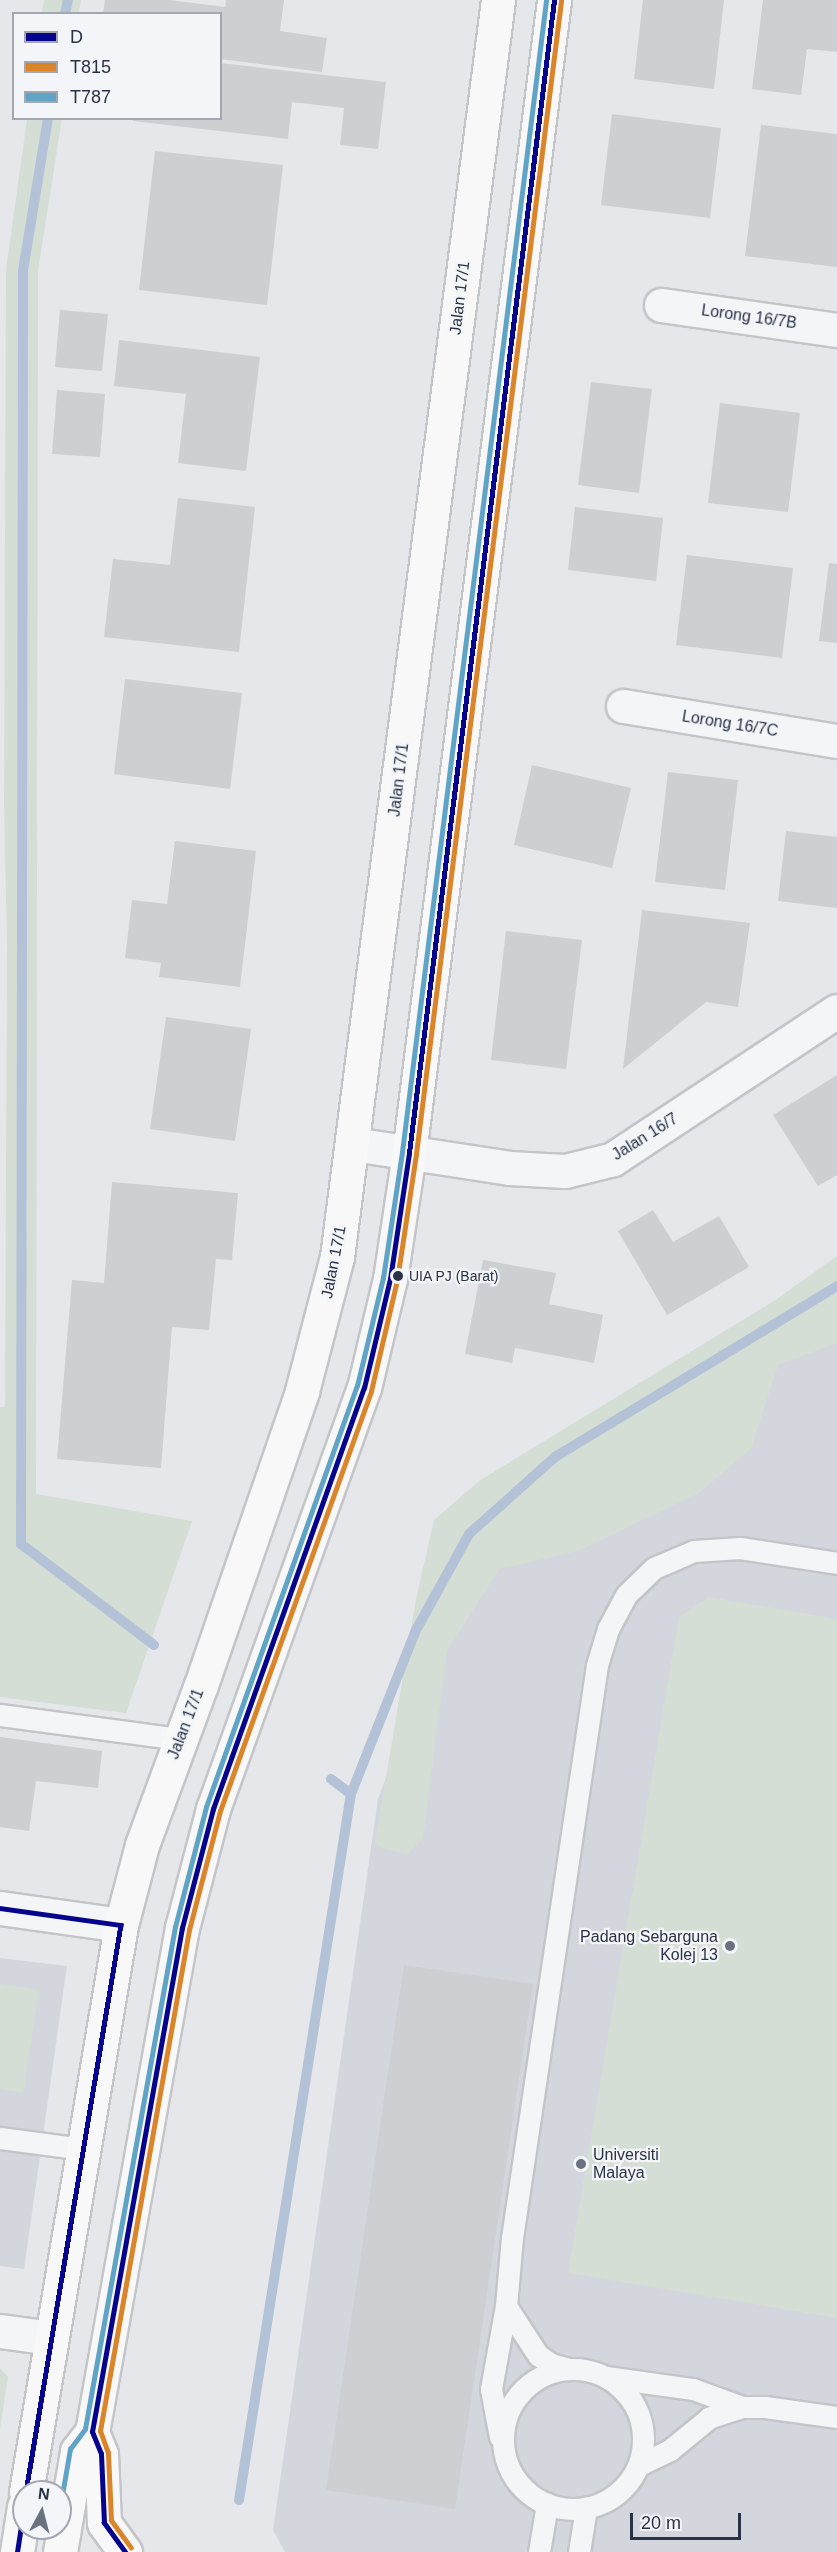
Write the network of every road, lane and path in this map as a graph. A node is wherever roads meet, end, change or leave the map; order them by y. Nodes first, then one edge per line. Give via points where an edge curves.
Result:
1 (498, 0) edge
2 (554, 0) edge
3 (661, 305) dead end
4 (837, 330) edge
5 (623, 706) dead end
6 (837, 741) edge
7 (837, 1011) edge
8 (353, 1144) junction
9 (409, 1153) junction
10 (837, 1563) edge
11 (0, 1714) edge
12 (181, 1739) junction
13 (0, 1908) edge
14 (121, 1925) junction
15 (0, 2138) edge
16 (83, 2149) junction
17 (506, 2306) junction
18 (0, 2331) edge
19 (51, 2338) junction
20 (568, 2369) junction
21 (605, 2377) junction
22 (742, 2407) junction
23 (837, 2417) edge
24 (92, 2432) junction
25 (504, 2452) junction
26 (639, 2465) junction
27 (28, 2480) edge
28 (547, 2504) junction
29 (586, 2508) junction
30 (60, 2552) edge
31 (125, 2552) edge
32 (539, 2552) edge
33 (579, 2552) edge

1 - 8 street, Jalan 17/1
2 - 9 street
3 - 4 street, Lorong 16/7B
5 - 6 street, Lorong 16/7C
7 - 9 street, Jalan 16/7 via 613,1159 565,1172
8 - 9 street, Jalan 16/7
8 - 12 street, Jalan 17/1 via 337,1257 302,1391
9 - 24 street via 390,1279 364,1388 213,1809 182,1928
10 - 17 lane via 740,1548 694,1551 654,1568 626,1595 608,1629 593,1689 512,2238
11 - 12 lane
12 - 14 street, Jalan 17/1 via 142,1845
13 - 14 street
14 - 16 street, Jalan 17/1
15 - 16 lane
16 - 19 street, Jalan 17/1
17 - 20 lane via 538,2355
17 - 25 lane via 491,2389
18 - 19 street
19 - 27 street, Jalan 17/1
20 - 21 lane via 587,2370
20 - 25 lane via 545,2375 525,2388 511,2407 504,2429
21 - 22 lane via 693,2389
21 - 26 lane via 635,2405 643,2425
22 - 23 lane
22 - 26 lane via 709,2418 670,2450
24 - 30 street via 77,2451
24 - 31 street via 101,2454 104,2523
25 - 28 lane via 519,2484
26 - 29 lane via 627,2486 609,2500
28 - 29 lane
28 - 32 lane
29 - 33 lane

